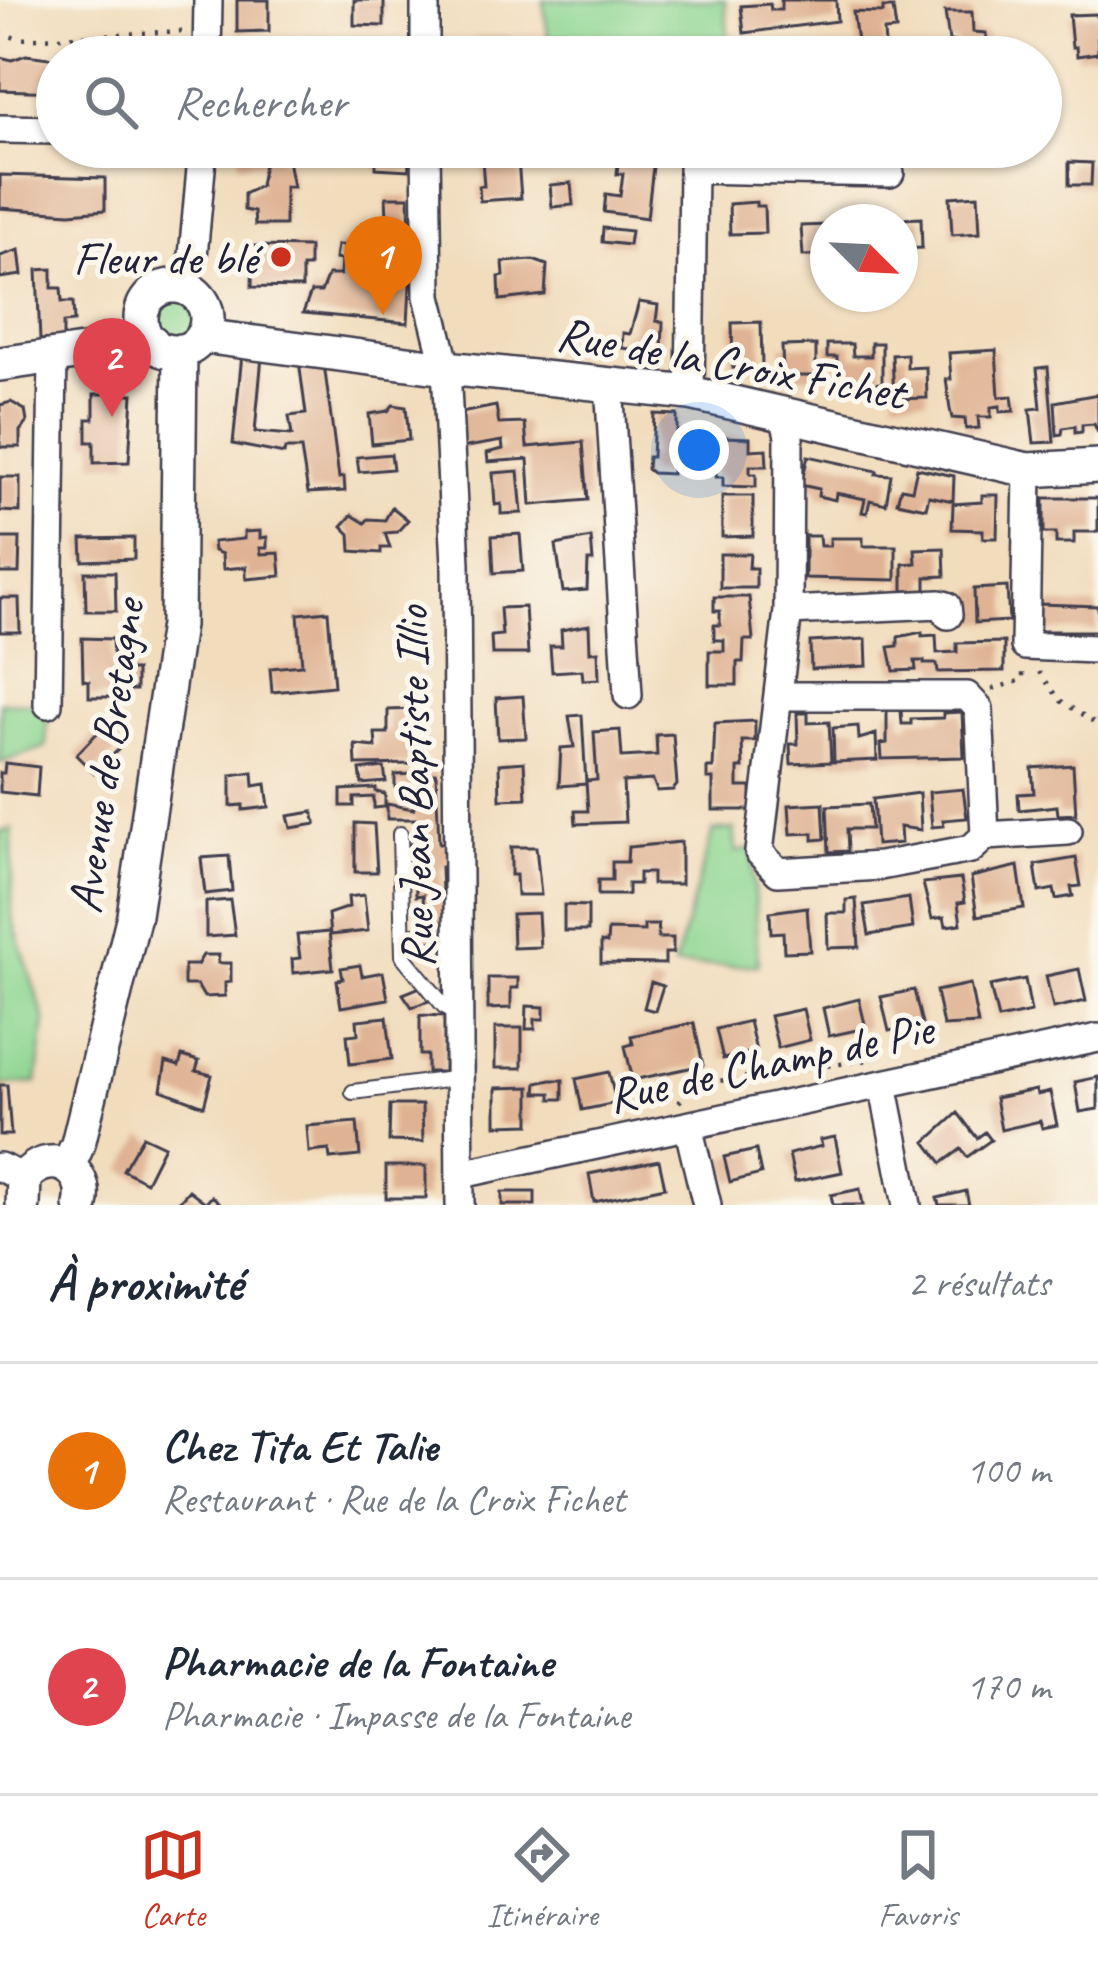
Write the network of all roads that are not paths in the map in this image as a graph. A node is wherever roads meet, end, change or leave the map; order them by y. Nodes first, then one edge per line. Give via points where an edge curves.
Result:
1 (208, 0) edge
2 (425, 0) edge
3 (207, 36) edge
4 (425, 36) edge
5 (0, 129) edge
6 (36, 130) edge
7 (201, 168) edge
8 (426, 168) edge
9 (890, 173) dead end
10 (181, 286) junction
11 (178, 343) junction
12 (53, 356) junction
13 (0, 364) edge
14 (446, 368) junction
15 (609, 382) junction
16 (690, 393) junction
17 (784, 413) junction
18 (1098, 466) edge
19 (1028, 470) junction
20 (788, 610) junction
21 (948, 615) dead end
22 (1094, 649) dead end
23 (628, 695) dead end
24 (778, 696) junction
25 (48, 704) dead end
26 (1068, 831) dead end
27 (400, 834) dead end
28 (985, 836) junction
29 (460, 1015) junction
30 (1098, 1038) edge
31 (881, 1073) junction
32 (461, 1078) junction
33 (352, 1092) dead end
34 (676, 1128) junction
35 (68, 1166) junction
36 (460, 1174) junction
37 (16, 1183) edge
38 (81, 1205) edge
39 (460, 1205) edge
40 (707, 1205) edge
41 (907, 1205) edge

1 - 3 street
2 - 4 street
5 - 6 street
7 - 10 street via 193,256
8 - 14 street, Rue Jean Baptiste Illio via 428,296
9 - 16 street via 693,169
10 - 11 street via 205,305 206,326
10 - 11 street via 160,289 145,303 142,324
11 - 12 street, Rue de la Croix Fichet
11 - 14 street, Rue de la Croix Fichet
11 - 35 street, Avenue de Bretagne via 177,625 166,708 134,915
12 - 13 street, Rue de la Croix Fichet
12 - 25 street
14 - 15 street, Rue de la Croix Fichet
14 - 29 street, Rue Jean Baptiste Illio
15 - 16 street, Rue de la Croix Fichet
15 - 23 street
16 - 17 street, Rue de la Croix Fichet
17 - 19 street, Rue de la Croix Fichet
17 - 20 street
18 - 19 street, Rue de la Croix Fichet
19 - 22 street via 1025,646
20 - 21 street via 940,604
20 - 24 street
24 - 28 street via 967,696 979,709
24 - 28 street via 759,852 778,872 880,866 971,849
26 - 28 street
27 - 29 lane via 403,956
29 - 32 street, Rue Jean Baptiste Illio
30 - 31 street, Rue de Champ de Pie
31 - 34 street, Rue de Champ de Pie
31 - 41 street
32 - 33 lane
32 - 36 street, Rue Jean Baptiste Illio
34 - 36 street, Rue de Champ de Pie
34 - 40 street
35 - 37 street via 39,1164
35 - 38 street via 81,1181
36 - 39 street, Rue Jean Baptiste Illio

